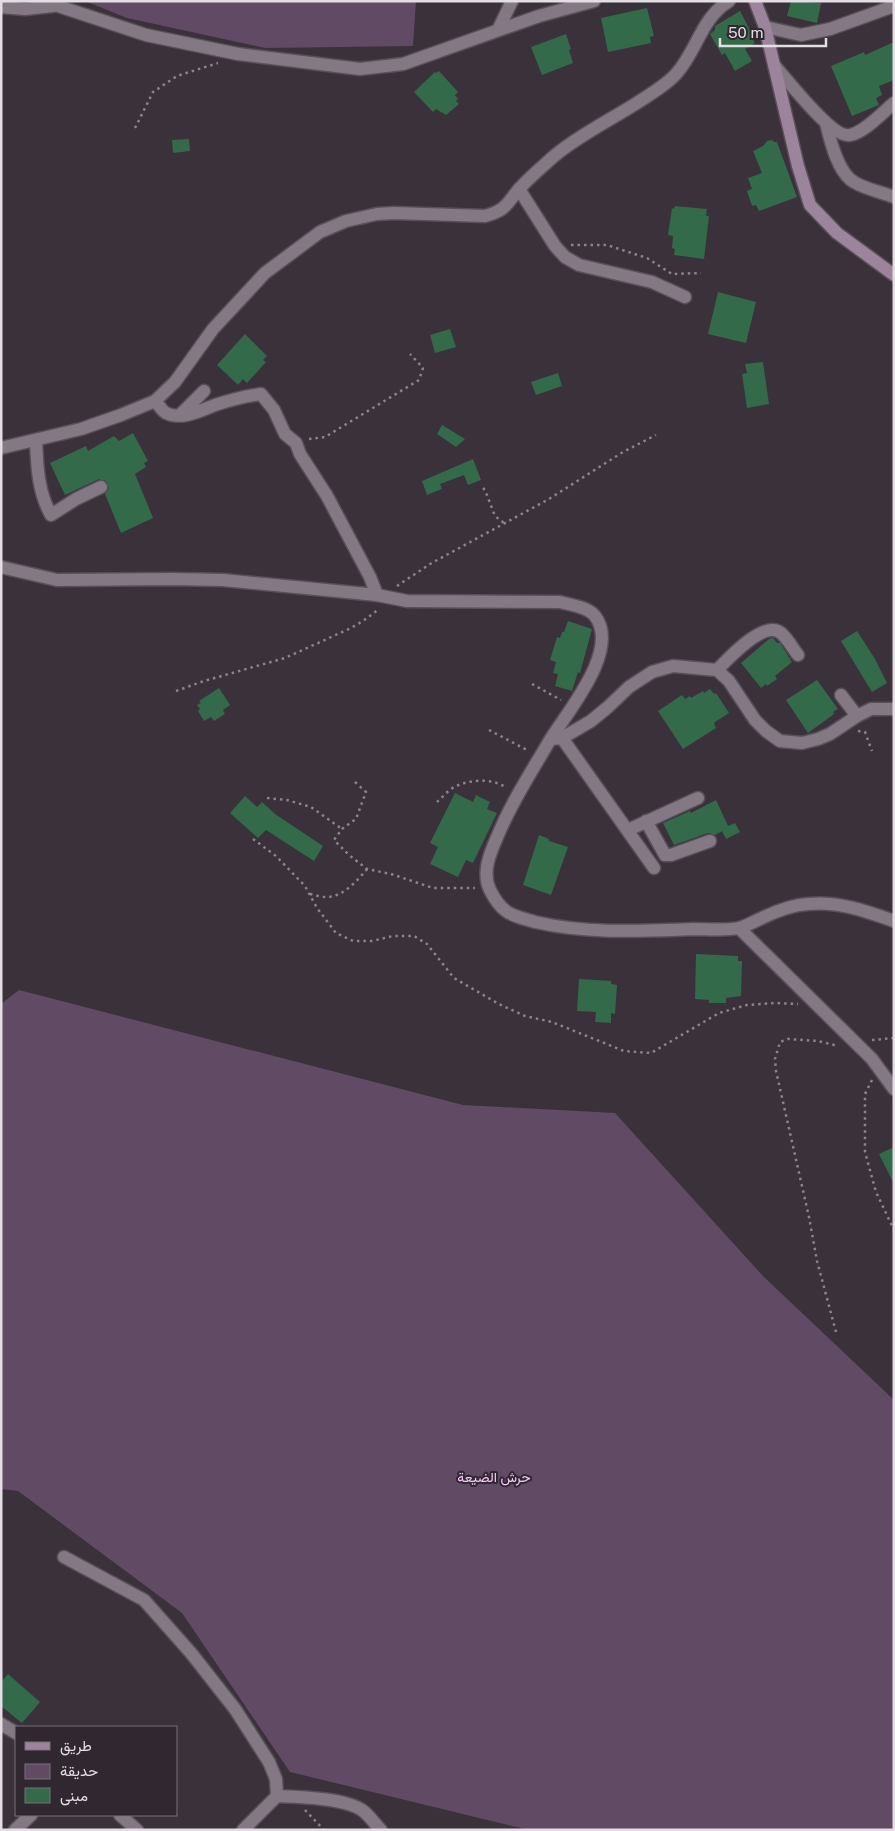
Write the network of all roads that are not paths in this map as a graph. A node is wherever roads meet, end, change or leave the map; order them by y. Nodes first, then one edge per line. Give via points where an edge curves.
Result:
1 (43, 1) edge
2 (512, 1) edge
3 (594, 1) edge
4 (729, 1) edge
5 (755, 1) edge
6 (57, 5) junction
7 (894, 6) edge
8 (1, 7) edge
9 (765, 27) junction
10 (498, 30) junction
11 (774, 65) junction
12 (894, 103) edge
13 (826, 123) junction
14 (519, 189) junction
15 (894, 197) edge
16 (894, 276) edge
17 (685, 296) dead end
18 (204, 391) dead end
19 (155, 401) junction
20 (180, 415) junction
21 (36, 440) junction
22 (1, 448) edge
23 (100, 487) dead end
24 (1, 567) edge
25 (384, 596) junction
26 (798, 656) dead end
27 (717, 670) junction
28 (841, 695) dead end
29 (894, 709) edge
30 (857, 716) junction
31 (556, 739) junction
32 (698, 798) dead end
33 (646, 822) junction
34 (628, 830) junction
35 (710, 841) dead end
36 (654, 868) dead end
37 (894, 921) edge
38 (739, 928) junction
39 (894, 1088) edge
40 (64, 1557) dead end
41 (1, 1724) edge
42 (15, 1732) edge
43 (277, 1796) junction
44 (30, 1816) edge
45 (121, 1816) edge
46 (15, 1830) edge
47 (137, 1830) edge
48 (243, 1830) edge
49 (382, 1830) edge

1 - 6 street
2 - 10 street
3 - 10 street
4 - 14 street via 702,29 685,64 675,76 571,142
5 - 9 street
6 - 8 street via 25,9
6 - 10 street via 146,35 238,54 347,68 403,64
7 - 9 street via 801,36
9 - 11 street
11 - 13 street
11 - 16 street via 810,205 837,233
12 - 13 street via 851,135 838,133
13 - 15 street via 835,154 852,182
14 - 17 street via 554,246 565,257 579,265 652,282
14 - 19 street via 499,212 485,216 376,214 346,221 320,232 265,273 213,329 175,382
18 - 20 street
19 - 20 street via 166,413
19 - 21 street via 89,426
20 - 25 street via 262,394 285,434 296,443 370,577
21 - 22 street
21 - 23 street via 40,490 50,515
24 - 25 street via 57,580 223,580
25 - 31 street via 406,601 560,602 595,615 601,629 602,644 594,670
26 - 27 street via 780,632 772,630 746,643
27 - 30 street via 729,681 755,720 780,742 802,743 830,734
27 - 31 street via 674,666 652,672 628,687 591,721
28 - 30 street
29 - 30 street via 871,709
31 - 34 street
31 - 38 street via 517,794 490,855 487,869 489,888 497,902 507,912 525,919 597,931
32 - 33 street
33 - 34 street
33 - 35 street via 665,855
34 - 36 street
37 - 38 street via 858,908 830,903 806,904
38 - 39 street via 814,1004 849,1045 878,1067
40 - 43 street via 144,1600 235,1710 269,1762 276,1780
41 - 42 street
43 - 48 street
43 - 49 street via 322,1799 356,1808
44 - 46 street
45 - 47 street

